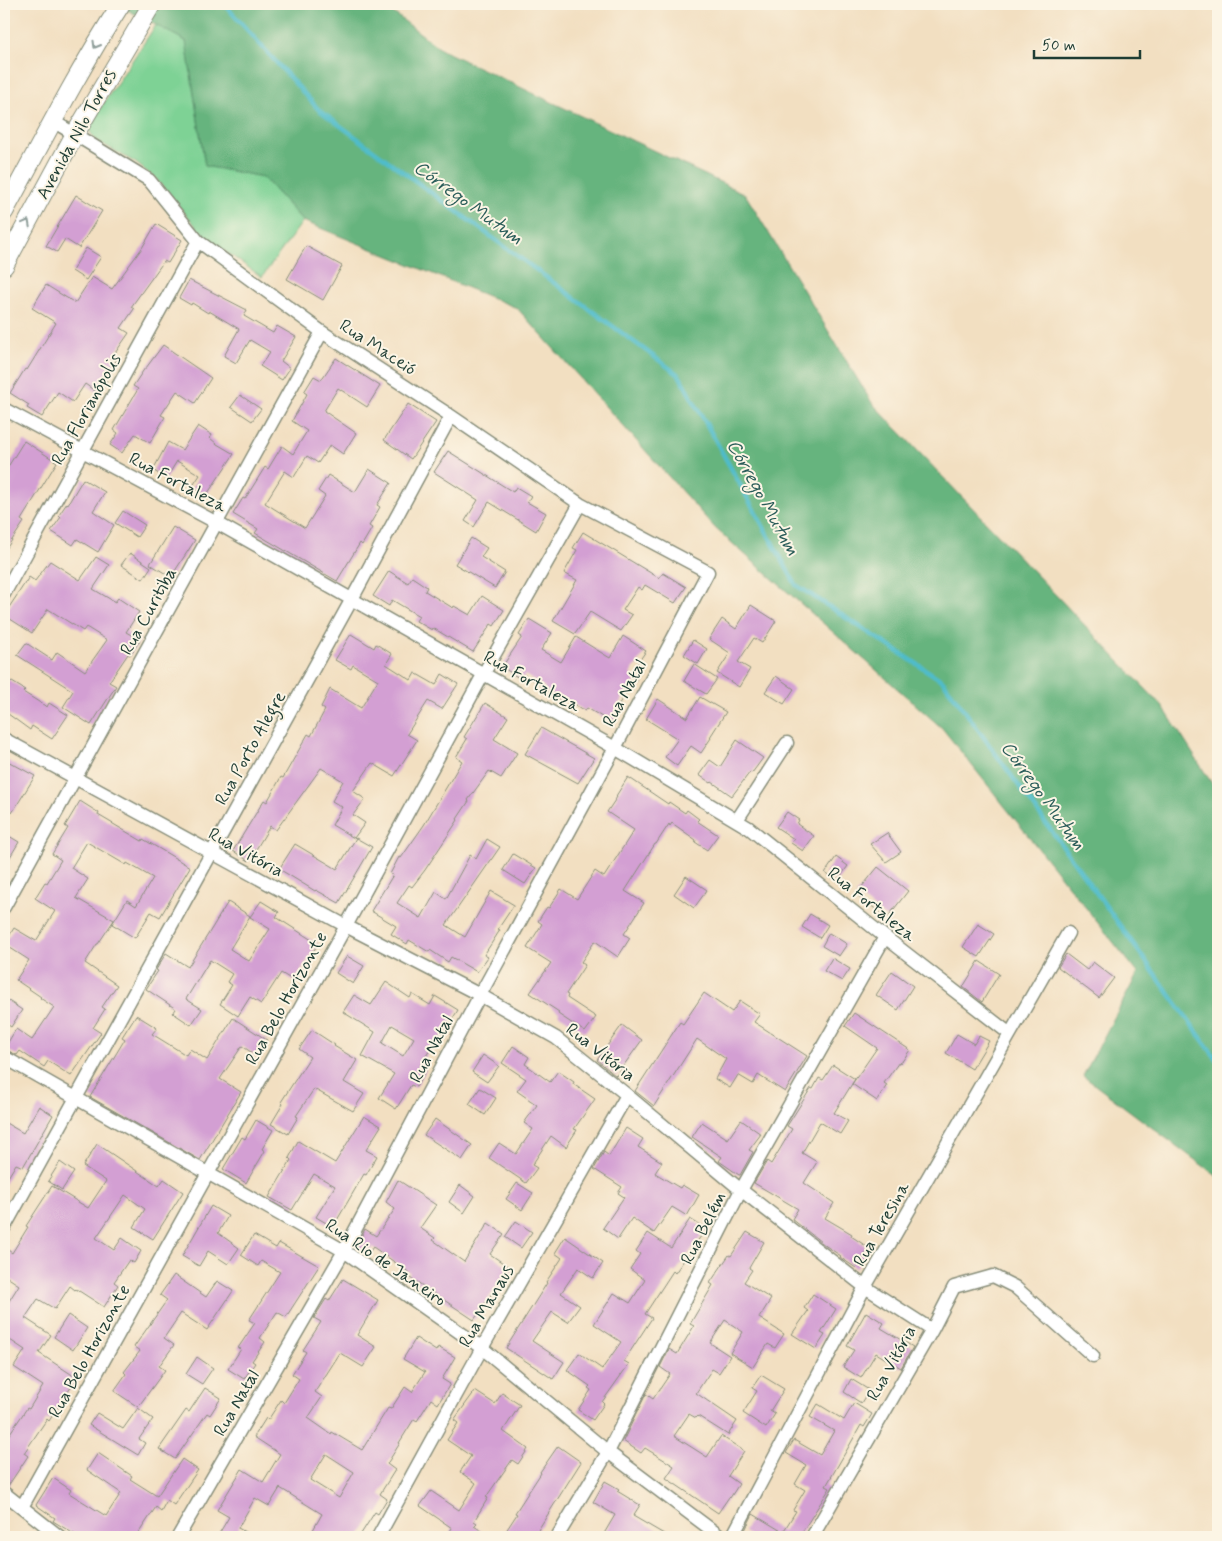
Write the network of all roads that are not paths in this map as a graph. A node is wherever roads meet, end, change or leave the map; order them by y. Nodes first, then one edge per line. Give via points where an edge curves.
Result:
1 (122, 4) edge
2 (152, 4) edge
3 (53, 121) junction
4 (75, 134) junction
5 (4, 212) edge
6 (198, 241) junction
7 (4, 266) edge
8 (322, 332) junction
9 (4, 409) edge
10 (451, 416) junction
11 (83, 451) junction
12 (580, 504) junction
13 (217, 523) junction
14 (708, 572) joint
15 (4, 594) edge
16 (352, 600) junction
17 (484, 673) junction
18 (4, 739) edge
19 (787, 743) dead end
20 (615, 748) junction
21 (76, 778) junction
22 (736, 820) junction
23 (212, 853) junction
24 (4, 907) edge
25 (346, 926) junction
26 (1068, 933) dead end
27 (885, 936) junction
28 (480, 995) junction
29 (1010, 1034) junction
30 (4, 1057) edge
31 (627, 1095) junction
32 (76, 1098) junction
33 (209, 1174) junction
34 (742, 1190) junction
35 (4, 1228) edge
36 (344, 1251) junction
37 (865, 1287) junction
38 (932, 1330) junction
39 (482, 1348) junction
40 (1093, 1356) dead end
41 (608, 1452) junction
42 (4, 1493) edge
43 (22, 1507) junction
44 (60, 1537) edge
45 (178, 1537) edge
46 (378, 1537) edge
47 (557, 1537) edge
48 (721, 1537) edge
49 (732, 1537) edge
50 (812, 1537) edge

1 -> 3 main road, Avenida Nilo Torres
2 - 4 main road, Avenida Nilo Torres
3 - 4 street, Rua Maceió
3 - 5 main road, Avenida Nilo Torres
4 - 6 street, Rua Maceió via 149,180
7 -> 4 main road, Avenida Nilo Torres
6 - 8 street, Rua Maceió
6 - 11 street, Rua Florianópolis
8 - 10 street, Rua Maceió
8 - 13 street, Rua Curitiba
9 - 11 street, Rua Fortaleza
10 - 12 street, Rua Maceió
10 - 16 street, Rua Porto Alegre
11 - 13 street, Rua Fortaleza
11 - 15 street, Rua Florianópolis
12 - 14 street, Rua Maceió
12 - 17 street, Rua Belo Horizonte
13 - 16 street, Rua Fortaleza
13 - 21 street, Rua Curitiba
14 - 20 street, Rua Natal
16 - 17 street, Rua Fortaleza
16 - 23 street, Rua Porto Alegre
17 - 20 street, Rua Fortaleza
17 - 25 street, Rua Belo Horizonte
18 - 21 street, Rua Vitória
19 - 22 street
20 - 22 street, Rua Fortaleza
20 - 28 street, Rua Natal
21 - 23 street, Rua Vitória
21 - 24 street, Rua Curitiba
22 - 27 street, Rua Fortaleza
23 - 25 street, Rua Vitória
23 - 32 street, Rua Porto Alegre
25 - 28 street, Rua Vitória
25 - 33 street, Rua Belo Horizonte
26 - 29 street, Rua Teresina
27 - 29 street, Rua Fortaleza
27 - 34 street, Rua Belém
28 - 31 street, Rua Vitória via 556,1038
28 - 36 street, Rua Natal
29 - 37 street, Rua Teresina
30 - 32 street, Rua Rio de Janeiro
31 - 34 street, Rua Vitória
31 - 39 street, Rua Manaus
32 - 33 street, Rua Rio de Janeiro
32 - 35 street, Rua Porto Alegre
33 - 36 street, Rua Rio de Janeiro
33 - 43 street, Rua Belo Horizonte
34 - 37 street, Rua Vitória
34 - 41 street, Rua Belém
36 - 39 street, Rua Rio de Janeiro
36 - 45 street, Rua Natal
37 - 38 street, Rua Vitória
37 - 49 street, Rua Teresina
38 - 40 street via 954,1288 993,1276 1015,1287
38 - 50 street, Rua Vitória
39 - 41 street, Rua Rio de Janeiro
39 - 46 street, Rua Manaus
41 - 47 street, Rua Belém
41 - 48 street, Rua Rio de Janeiro
42 - 43 street
43 - 44 street

